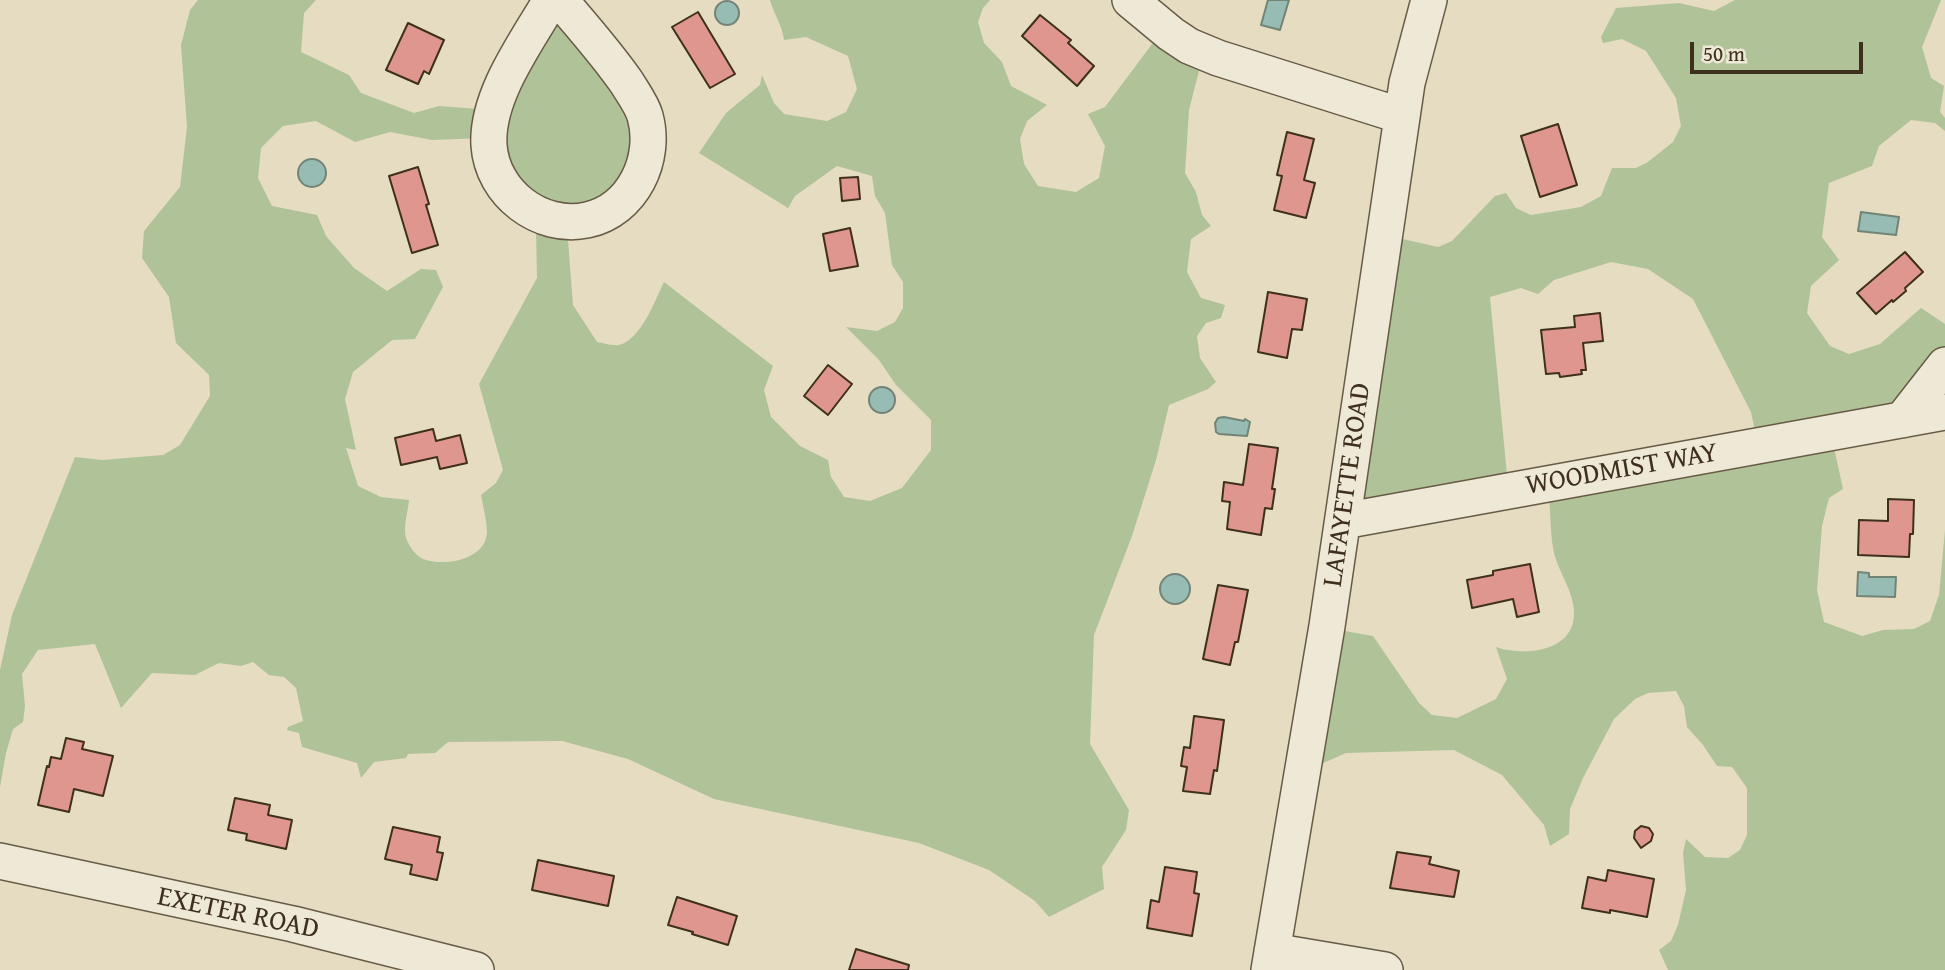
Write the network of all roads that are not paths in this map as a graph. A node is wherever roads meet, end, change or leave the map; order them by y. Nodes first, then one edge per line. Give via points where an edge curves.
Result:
1 (551, 0) edge
2 (560, 0) edge
3 (1130, 0) edge
4 (1429, 0) edge
5 (1402, 116) junction
6 (1945, 365) edge
7 (1945, 412) edge
8 (1902, 420) junction
9 (1343, 521) junction
10 (0, 861) edge
11 (1270, 960) edge
12 (476, 970) edge
13 (1385, 970) edge

1 - 2 street via 499,94 489,145 495,173 510,196 533,212 559,221 587,220 613,209 633,190 646,165 649,138 644,113 632,91
3 - 5 street via 1189,46
4 - 5 street, LAFAYETTE ROAD
5 - 9 street, LAFAYETTE ROAD
6 - 8 street
7 - 8 street, WOODMIST WAY
8 - 9 street, WOODMIST WAY
9 - 11 street, LAFAYETTE ROAD
10 - 12 street, EXETER ROAD via 293,924
11 - 13 street

